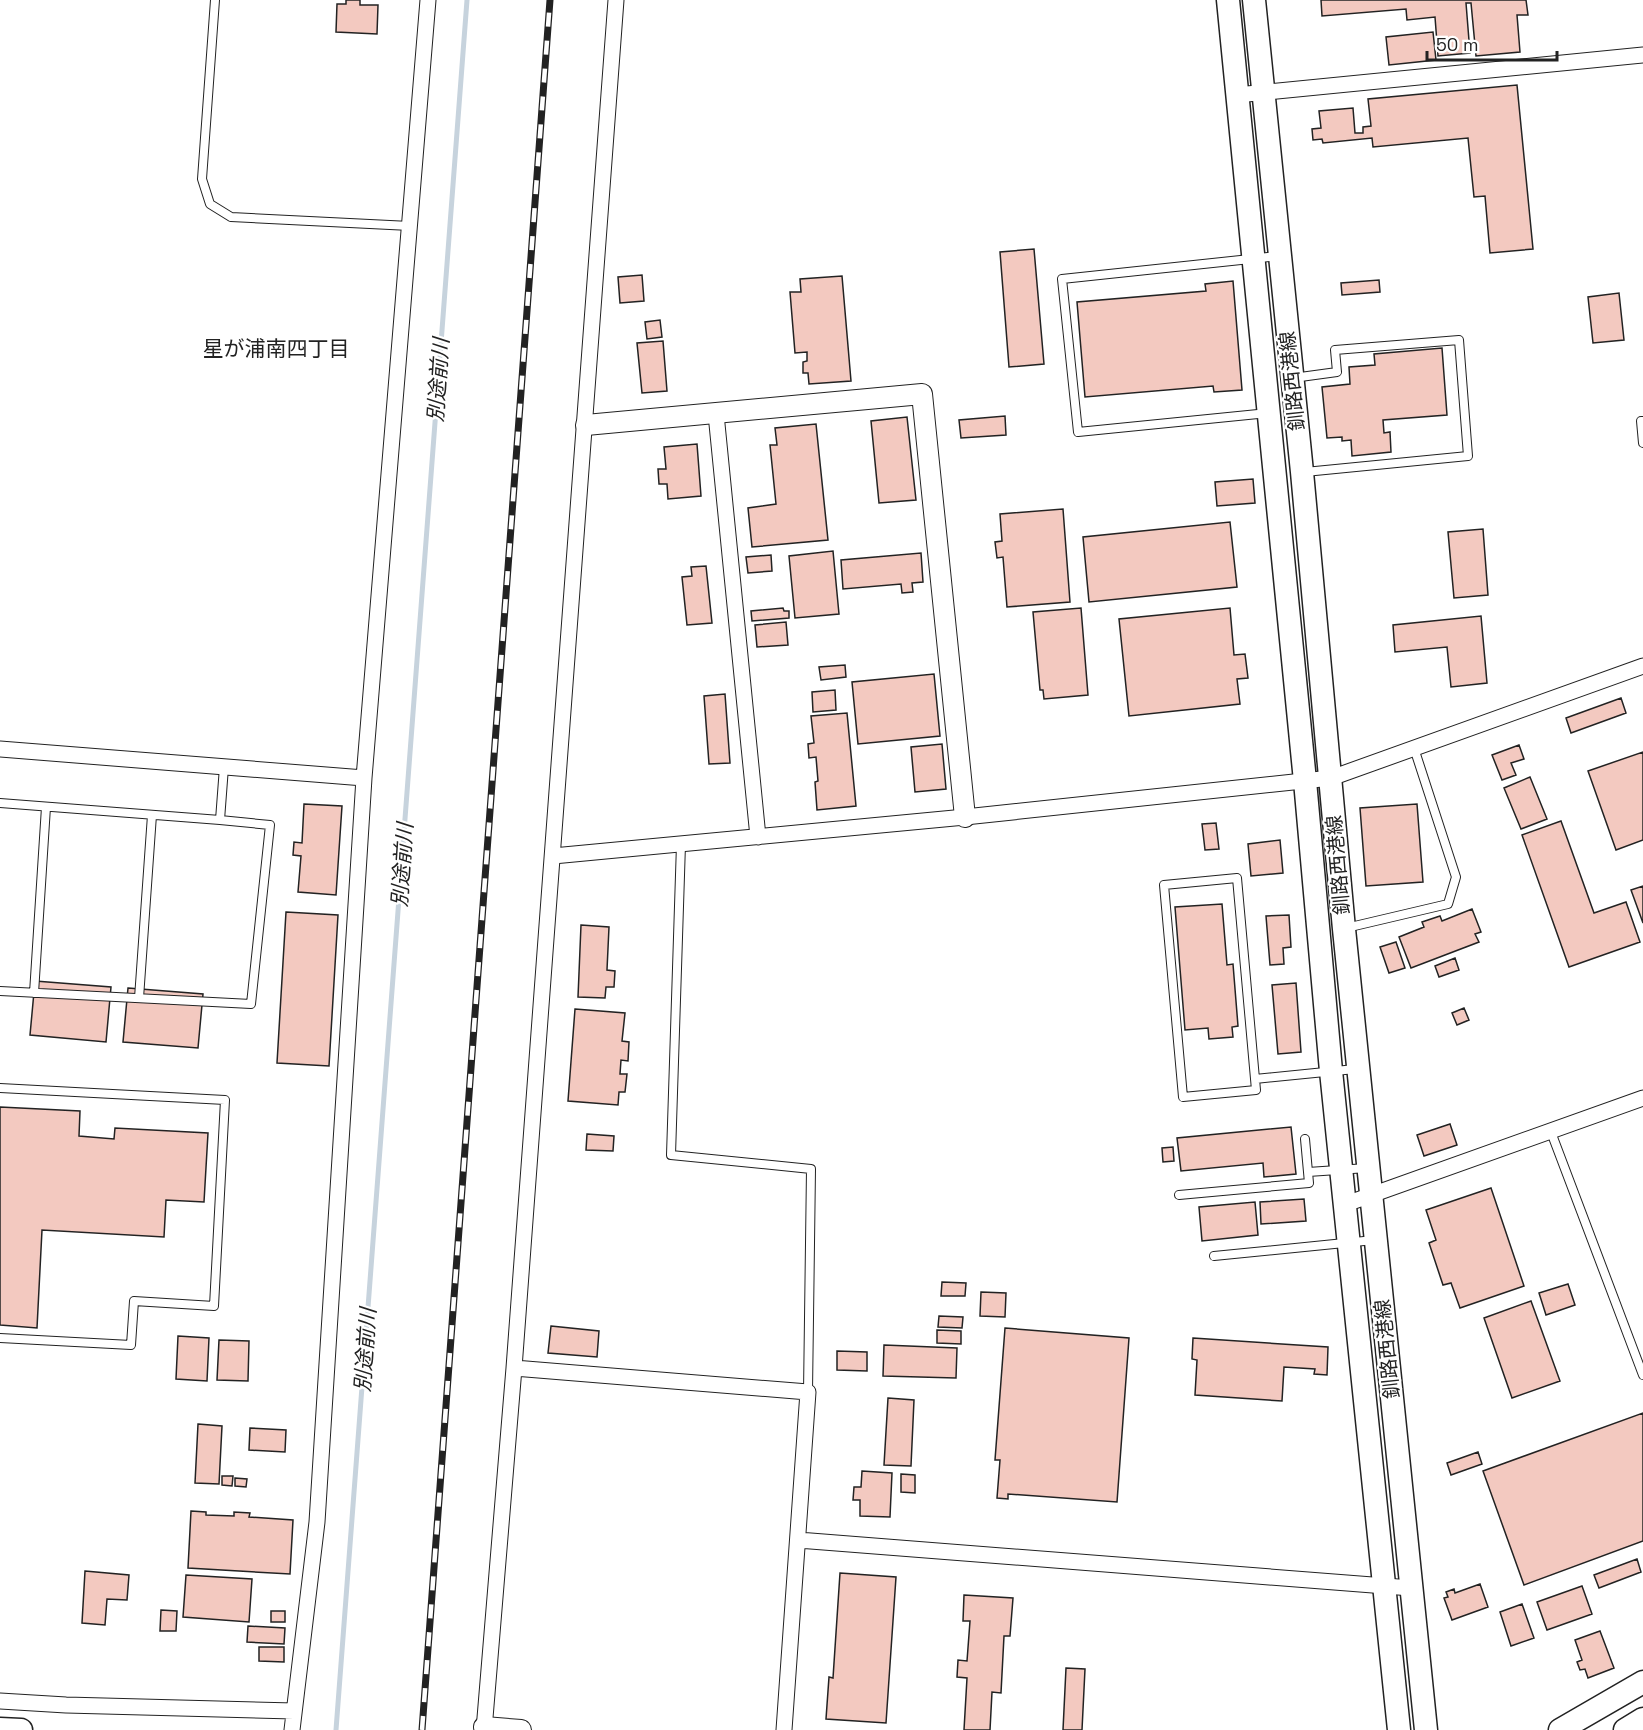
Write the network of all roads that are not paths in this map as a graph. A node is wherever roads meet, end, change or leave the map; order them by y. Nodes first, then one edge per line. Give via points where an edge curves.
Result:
1 (214, 0) edge
2 (428, 0) edge
3 (616, 0) edge
4 (1228, 0) edge
5 (1254, 0) edge
6 (1643, 55) edge
7 (1263, 92) junction
8 (1237, 95) junction
9 (410, 226) junction
10 (1279, 256) junction
11 (1252, 259) junction
12 (1292, 378) junction
13 (1268, 413) junction
14 (716, 414) junction
15 (1643, 421) edge
16 (586, 425) junction
17 (1643, 442) edge
18 (1302, 472) junction
19 (1643, 666) edge
20 (1414, 748) junction
21 (0, 750) edge
22 (224, 767) junction
23 (364, 777) junction
24 (1331, 778) junction
25 (1305, 781) junction
26 (0, 803) edge
27 (46, 807) junction
28 (152, 815) junction
29 (965, 817) junction
30 (220, 820) junction
31 (758, 837) junction
32 (681, 844) junction
33 (552, 856) junction
34 (1344, 928) junction
35 (0, 991) edge
36 (34, 993) junction
37 (139, 998) junction
38 (1358, 1069) junction
39 (1331, 1071) junction
40 (1255, 1078) junction
41 (0, 1088) edge
42 (1643, 1098) edge
43 (1551, 1132) junction
44 (1305, 1139) dead end
45 (1369, 1168) junction
46 (1342, 1170) junction
47 (1308, 1172) junction
48 (1179, 1195) dead end
49 (1371, 1197) junction
50 (1346, 1204) junction
51 (1376, 1240) junction
52 (1348, 1243) junction
53 (1214, 1256) dead end
54 (0, 1338) edge
55 (514, 1368) junction
56 (1643, 1375) edge
57 (808, 1392) junction
58 (798, 1540) junction
59 (1385, 1586) junction
60 (1411, 1588) junction
61 (1643, 1682) edge
62 (0, 1701) edge
63 (294, 1711) junction
64 (1643, 1719) edge
65 (484, 1728) edge
66 (0, 1729) edge
67 (21, 1730) edge
68 (292, 1730) edge
69 (521, 1730) edge
70 (784, 1730) edge
71 (1399, 1730) edge
72 (1426, 1730) edge
73 (1560, 1730) edge
74 (1625, 1730) edge

1 - 9 lane via 202,179 210,204 231,217
2 - 9 street
3 - 16 street
4 - 8 main road, 釧路西港線
5 - 7 main road, 釧路西港線
6 - 7 street
7 - 8 street
7 - 10 main road, 釧路西港線
8 - 11 main road, 釧路西港線
9 - 23 street
10 - 11 lane
10 - 12 main road, 釧路西港線
11 - 13 main road, 釧路西港線
11 - 13 lane via 1062,279 1078,432
12 - 18 main road, 釧路西港線
12 - 18 lane via 1337,372 1335,350 1459,340 1468,456
13 - 25 main road, 釧路西港線
14 - 16 street
14 - 29 street via 922,394
14 - 31 street
15 - 17 lane
16 - 33 street
18 - 24 main road, 釧路西港線
19 - 20 street
20 - 24 street
20 - 34 lane via 1456,876 1448,904
21 - 22 street
22 - 23 street
22 - 30 lane
23 - 63 street via 317,1522
24 - 25 street
24 - 34 main road, 釧路西港線
25 - 29 street
25 - 39 main road, 釧路西港線
26 - 27 lane
27 - 28 lane
27 - 36 lane
28 - 30 lane
28 - 37 lane
29 - 31 street
30 - 37 lane via 270,825 251,1005
31 - 32 street
32 - 33 street
32 - 57 lane via 671,1155 811,1169
33 - 55 street
34 - 38 main road, 釧路西港線
35 - 36 lane
36 - 37 lane
38 - 39 lane
38 - 45 main road, 釧路西港線
39 - 40 lane
39 - 46 main road, 釧路西港線
40 - 40 lane via 1238,878 1164,885 1183,1097 1256,1090
41 - 54 lane via 225,1100 214,1306 134,1301 131,1345
42 - 43 street
43 - 49 street
43 - 56 lane
44 - 47 lane
45 - 46 lane
45 - 49 main road, 釧路西港線
46 - 47 lane
46 - 50 main road, 釧路西港線
47 - 48 lane via 1309,1183
49 - 50 street
49 - 51 main road, 釧路西港線
50 - 52 main road, 釧路西港線
51 - 52 lane
51 - 60 main road, 釧路西港線
52 - 53 lane
52 - 59 main road, 釧路西港線
55 - 57 street
55 - 65 street
57 - 58 street
58 - 59 street
58 - 70 street
59 - 60 street
59 - 71 main road, 釧路西港線
60 - 72 main road, 釧路西港線
61 - 73 main road
62 - 63 street
63 - 68 street
64 - 74 main road
65 - 69 street
66 - 67 main road

